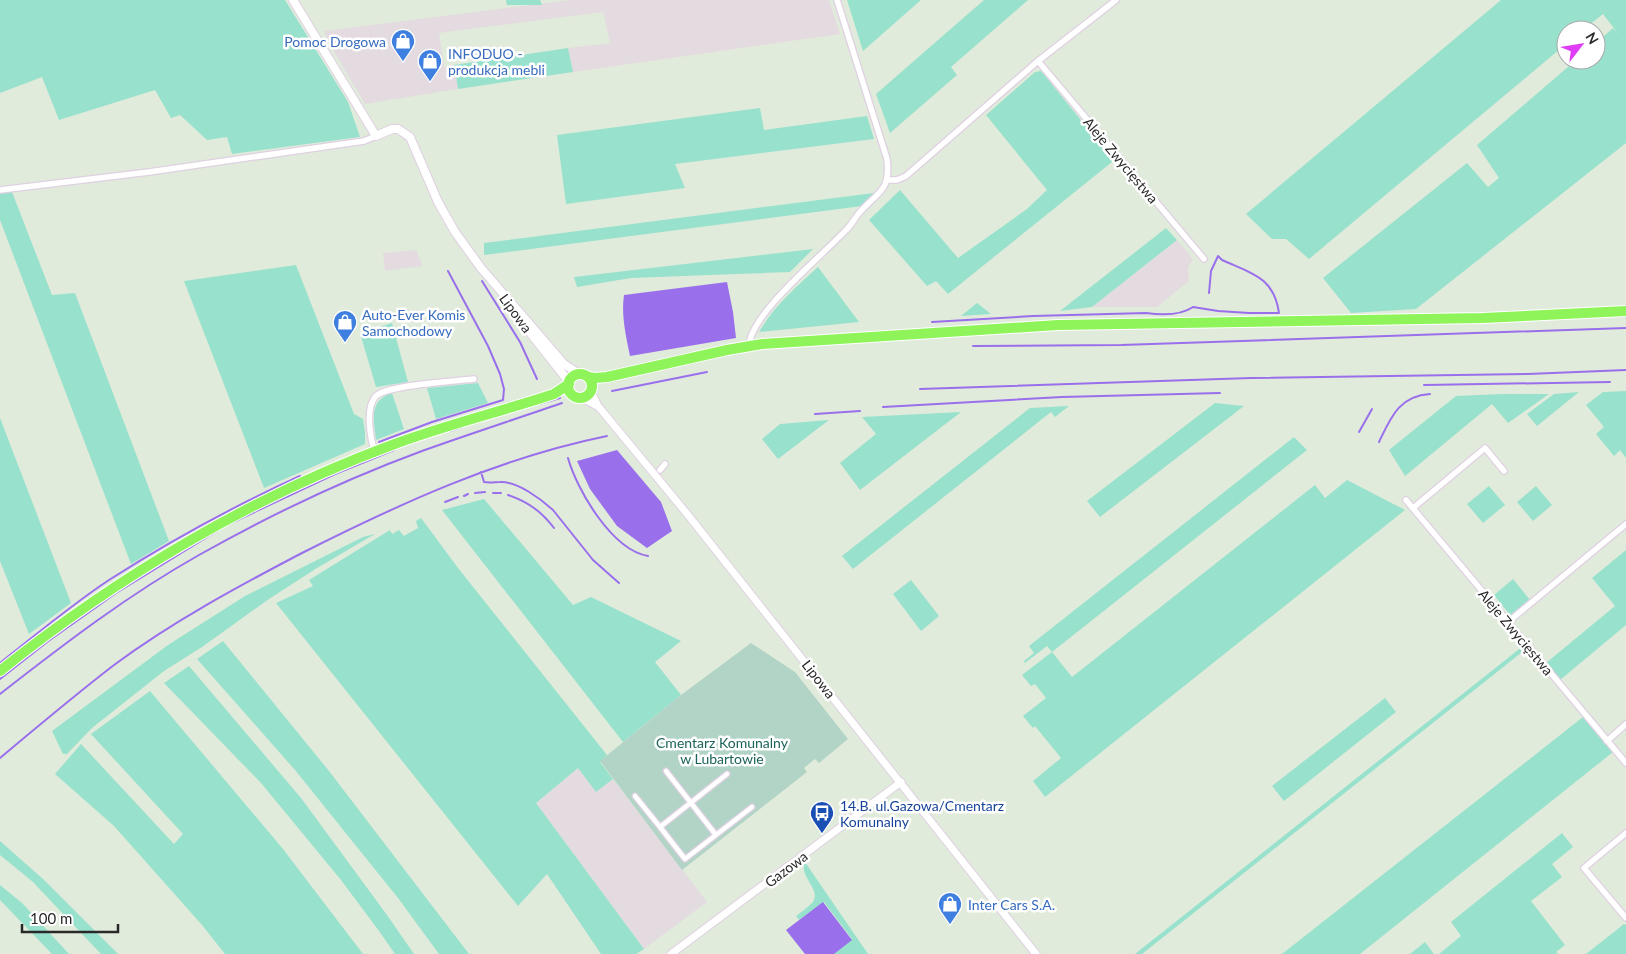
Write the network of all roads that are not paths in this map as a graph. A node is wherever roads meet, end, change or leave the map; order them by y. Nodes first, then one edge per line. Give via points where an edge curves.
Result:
1 (292, 0) edge
2 (837, 0) edge
3 (1116, 0) edge
4 (1038, 61) junction
5 (376, 136) junction
6 (887, 180) junction
7 (0, 190) edge
8 (1204, 259) dead end
9 (498, 289) junction
10 (1626, 311) edge
11 (749, 346) junction
12 (474, 379) dead end
13 (588, 382) junction
14 (572, 389) junction
15 (598, 406) junction
16 (375, 452) junction
17 (665, 464) dead end
18 (660, 470) dead end
19 (1504, 471) dead end
20 (1406, 500) dead end
21 (1413, 508) junction
22 (1626, 524) edge
23 (1508, 622) junction
24 (0, 670) edge
25 (1626, 724) edge
26 (1607, 741) junction
27 (1626, 763) edge
28 (666, 771) dead end
29 (727, 774) dead end
30 (901, 782) junction
31 (635, 796) dead end
32 (691, 803) junction
33 (752, 807) dead end
34 (660, 827) junction
35 (1626, 833) edge
36 (716, 835) junction
37 (1626, 918) edge
38 (671, 954) edge
39 (1036, 954) edge

1 - 5 main road
2 - 6 street via 886,159
3 - 4 street
4 - 6 street via 906,176
4 - 8 street, Aleje Zwycięstwa
5 - 7 street via 364,141 149,172
5 - 9 main road via 398,129 410,137 446,216
6 - 11 street via 879,195 845,232 767,309 750,336
9 - 13 main road, Lipowa via 564,364
9 - 14 main road, Lipowa
10 - 11 highway via 1483,318 1058,324
11 - 13 highway
12 - 16 street via 380,393 370,407 369,415
13 - 14 highway via 573,377
13 - 14 highway via 587,395
13 - 15 street, Lipowa
14 - 15 street, Lipowa
14 - 16 highway via 428,432
15 - 30 street, Lipowa
16 - 24 highway via 279,494 200,535 128,578
17 - 18 street
19 - 21 street via 1485,448
20 - 21 street, Aleje Zwycięstwa
21 - 23 street, Aleje Zwycięstwa
22 - 23 street
23 - 26 street, Aleje Zwycięstwa
25 - 26 street
26 - 27 street, Aleje Zwycięstwa
28 - 32 street
29 - 32 street
30 - 38 street, Gazowa
30 - 39 street, Lipowa
31 - 34 street
32 - 34 street
32 - 36 street
33 - 36 street
34 - 36 street via 685,859
35 - 37 street via 1584,868

